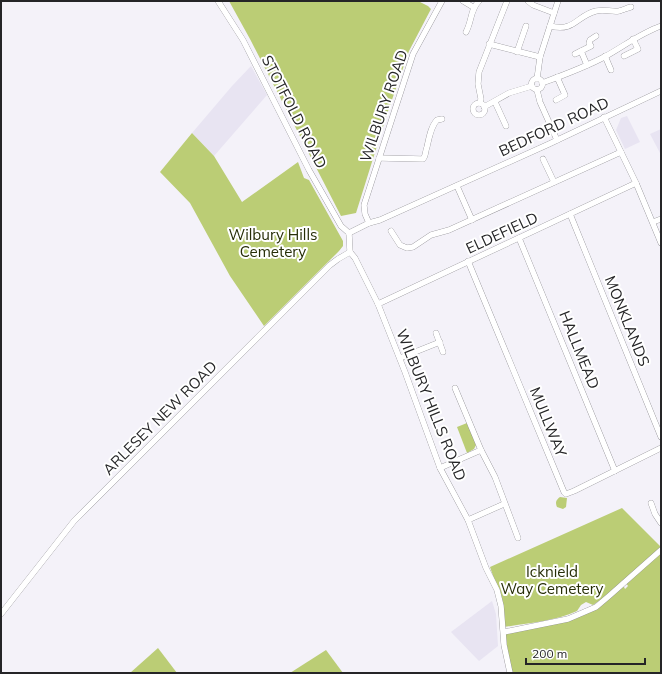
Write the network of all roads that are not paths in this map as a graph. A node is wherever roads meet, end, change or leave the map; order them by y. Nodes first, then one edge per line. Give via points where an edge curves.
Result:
1 (218, 1) edge
2 (442, 1) edge
3 (463, 1) edge
4 (479, 1) edge
5 (507, 1) edge
6 (528, 1) edge
7 (558, 1) edge
8 (473, 7) junction
9 (631, 7) dead end
10 (554, 13) junction
11 (526, 26) dead end
12 (550, 26) junction
13 (661, 26) edge
14 (466, 32) dead end
15 (596, 36) dead end
16 (633, 39) junction
17 (489, 44) junction
18 (581, 51) junction
19 (517, 52) junction
20 (575, 54) dead end
21 (605, 56) junction
22 (624, 56) dead end
23 (540, 57) junction
24 (587, 65) junction
25 (611, 70) dead end
26 (557, 77) junction
27 (536, 79) junction
28 (542, 83) junction
29 (532, 86) junction
30 (537, 90) junction
31 (661, 91) edge
32 (556, 100) dead end
33 (495, 102) junction
34 (604, 117) junction
35 (442, 119) dead end
36 (506, 126) dead end
37 (557, 140) junction
38 (621, 152) junction
39 (379, 158) junction
40 (543, 159) dead end
41 (554, 182) junction
42 (636, 183) junction
43 (456, 186) junction
44 (570, 214) junction
45 (661, 219) edge
46 (472, 220) junction
47 (653, 222) junction
48 (368, 223) junction
49 (391, 231) dead end
50 (349, 234) junction
51 (519, 238) junction
52 (661, 243) edge
53 (350, 252) junction
54 (468, 262) junction
55 (378, 304) junction
56 (436, 333) dead end
57 (440, 342) junction
58 (444, 352) dead end
59 (400, 358) junction
60 (455, 388) dead end
61 (661, 436) edge
62 (661, 448) edge
63 (481, 450) junction
64 (440, 468) junction
65 (615, 471) junction
66 (651, 503) dead end
67 (504, 504) junction
68 (468, 520) junction
69 (661, 523) edge
70 (518, 538) dead end
71 (661, 550) edge
72 (1, 614) edge
73 (504, 632) junction
74 (510, 673) edge

1 - 50 street, STOTFOLD ROAD via 243,40 309,170 341,226
2 - 39 street, WILBURY ROAD via 413,54
3 - 8 street
4 - 8 street
5 - 17 street
6 - 10 street
7 - 10 street
8 - 14 street
9 - 12 street via 619,11 594,11 568,27
10 - 12 street
11 - 19 street
12 - 23 street
13 - 16 street
15 - 18 street via 590,40 591,46
16 - 21 street
16 - 22 street via 638,49
17 - 19 street
17 - 33 street via 480,67 478,89 482,105
18 - 20 street
18 - 24 street
19 - 23 street
21 - 24 street
21 - 25 street
23 - 27 street
24 - 26 street
26 - 28 street
26 - 32 street via 566,95
27 - 28 street
27 - 29 street via 532,81
28 - 30 street via 542,87
29 - 30 street
29 - 33 street
30 - 37 street
31 - 34 street, BEDFORD ROAD
33 - 36 street
34 - 37 street, BEDFORD ROAD
34 - 38 street
35 - 39 street via 434,123 423,159
37 - 43 street, BEDFORD ROAD
38 - 41 street
38 - 42 street
39 - 48 street, WILBURY ROAD via 364,205
40 - 41 street, BEDFORD ROAD
41 - 46 street
42 - 44 street, ELDEFIELD
42 - 47 street
43 - 46 street
43 - 48 street, BEDFORD ROAD
44 - 51 street, ELDEFIELD
44 - 61 street, MONKLANDS
45 - 47 street
46 - 49 street via 431,235 410,248 400,245
47 - 52 street
48 - 50 street, BEDFORD ROAD
50 - 53 street, WILBURY HILLS ROAD
51 - 54 street, ELDEFIELD
51 - 65 street, HALLMEAD
53 - 55 street, WILBURY HILLS ROAD
53 - 72 street, ARLESEY NEW ROAD via 330,265 74,521
54 - 55 street, ELDEFIELD
54 - 65 street, MULLWAY via 564,492 569,493
55 - 59 street, WILBURY HILLS ROAD
56 - 57 street
57 - 58 street
57 - 59 street
59 - 64 street, WILBURY HILLS ROAD
60 - 63 street
62 - 65 street, MULLWAY
63 - 64 street
63 - 67 street via 495,477
64 - 68 street, WILBURY HILLS ROAD
66 - 69 street via 654,514
67 - 68 street
67 - 70 street
68 - 73 street, WILBURY HILLS ROAD via 497,590
71 - 73 street via 596,607 568,619
73 - 74 street

